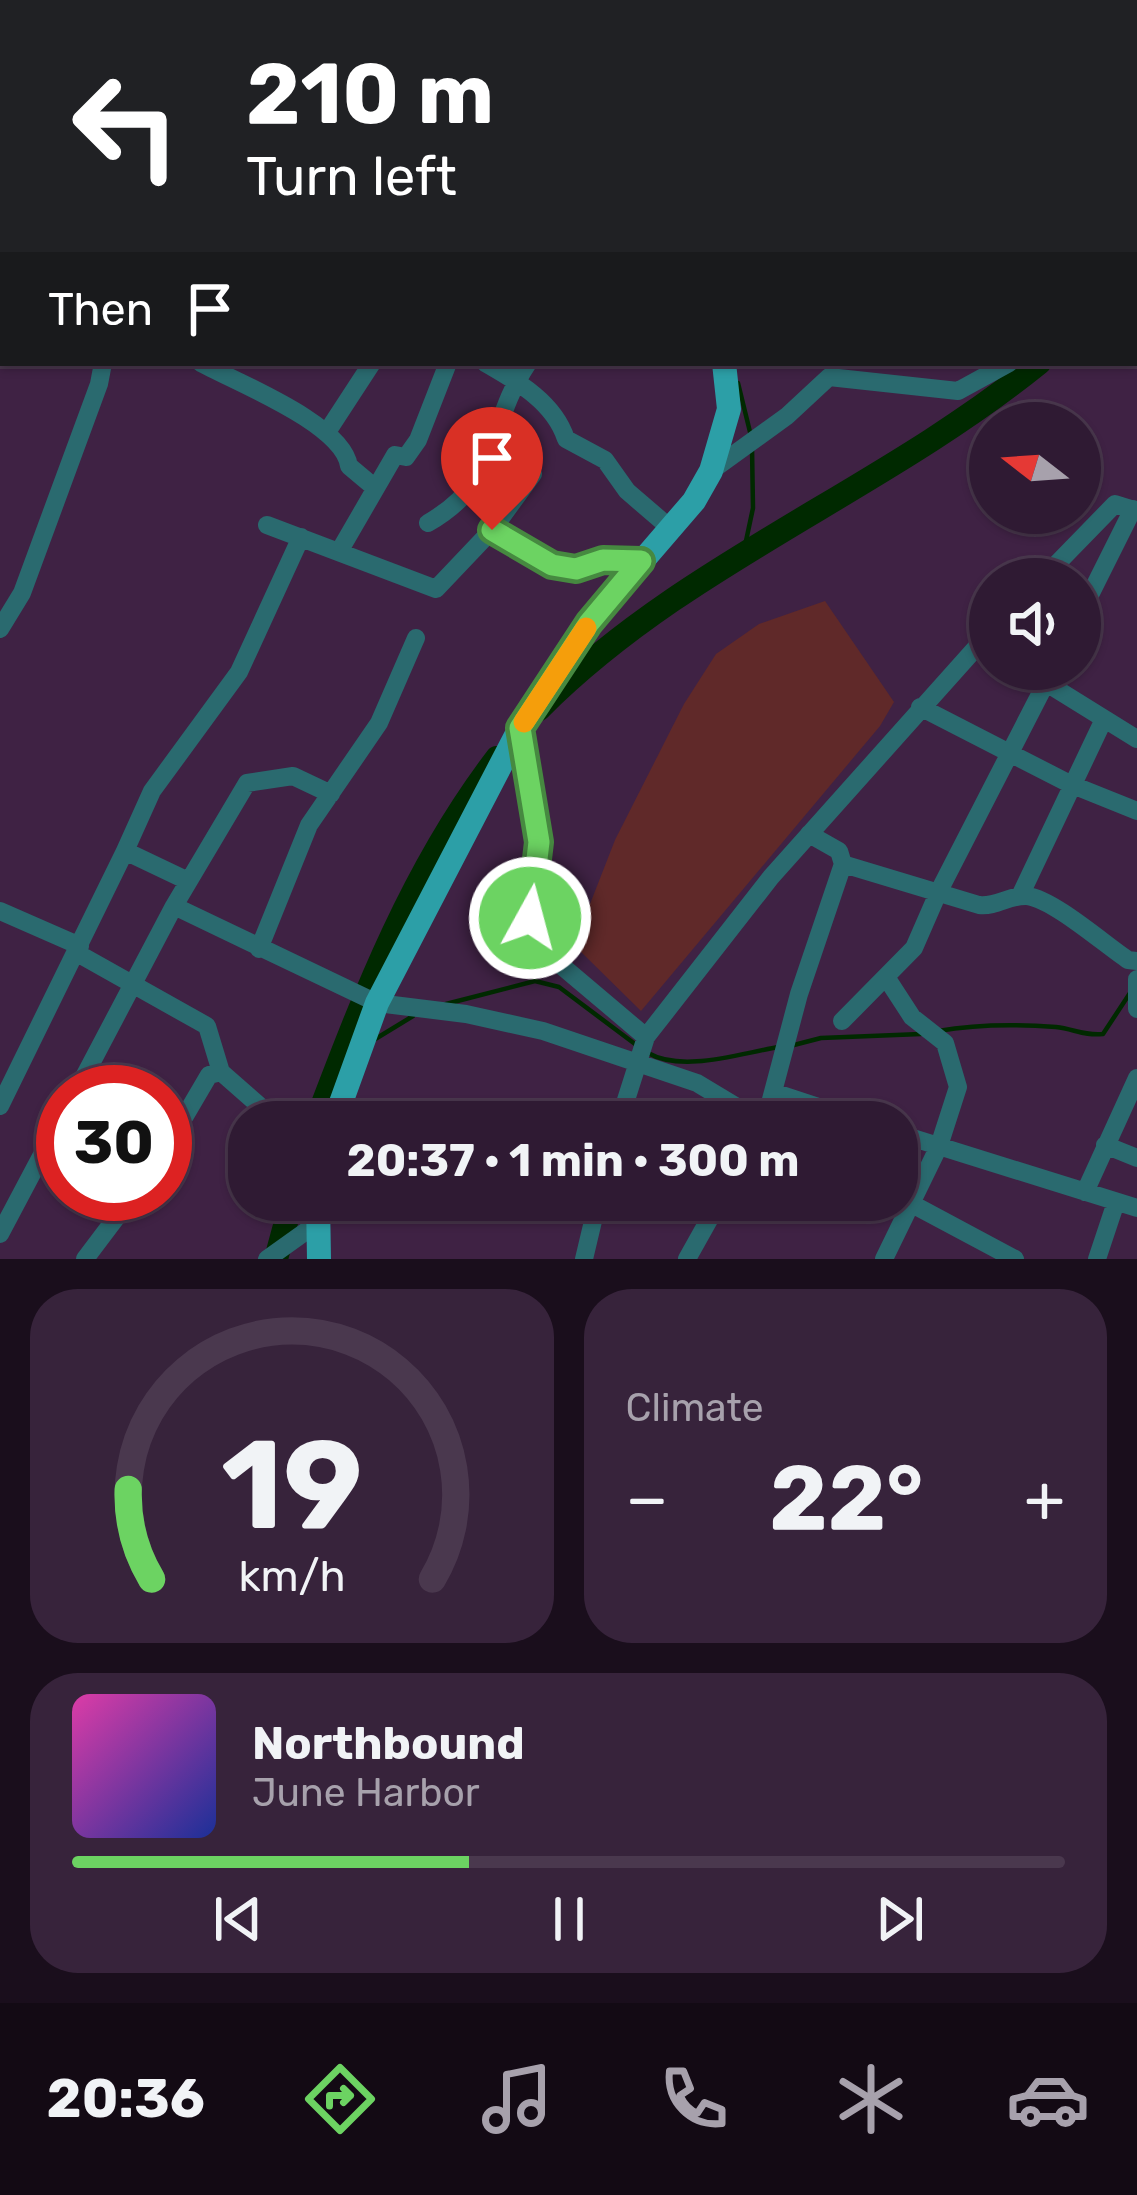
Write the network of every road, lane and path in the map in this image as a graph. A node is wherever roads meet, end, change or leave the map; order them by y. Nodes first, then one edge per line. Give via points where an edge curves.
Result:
1 (102, 366) edge
2 (116, 366) edge
3 (207, 366) edge
4 (370, 366) edge
5 (447, 366) edge
6 (490, 366) edge
7 (526, 366) edge
8 (724, 366) edge
9 (1004, 366) edge
10 (832, 370) edge
11 (516, 380) junction
12 (99, 384) junction
13 (327, 432) junction
14 (712, 471) junction
15 (533, 474) dead end
16 (374, 487) junction
17 (1135, 510) edge
18 (428, 524) dead end
19 (267, 525) dead end
20 (670, 528) junction
21 (492, 530) junction
22 (301, 537) junction
23 (340, 550) junction
24 (1062, 558) edge
25 (641, 561) junction
26 (1101, 575) edge
27 (0, 629) edge
28 (416, 638) dead end
29 (969, 658) edge
30 (1042, 690) edge
31 (1068, 690) edge
32 (920, 707) junction
33 (1104, 719) junction
34 (520, 728) junction
35 (1137, 739) edge
36 (1007, 753) junction
37 (1070, 784) junction
38 (331, 794) junction
39 (1137, 811) edge
40 (809, 834) junction
41 (125, 851) junction
42 (843, 864) junction
43 (188, 881) junction
44 (938, 892) junction
45 (1020, 896) junction
46 (174, 906) junction
47 (0, 911) edge
48 (78, 949) junction
49 (259, 949) junction
50 (1137, 962) edge
51 (886, 977) junction
52 (1137, 979) edge
53 (134, 981) junction
54 (377, 1003) junction
55 (1137, 1009) edge
56 (842, 1021) dead end
57 (646, 1037) junction
58 (90, 1065) edge
59 (637, 1065) junction
60 (221, 1072) junction
61 (1137, 1078) edge
62 (773, 1092) junction
63 (254, 1101) edge
64 (342, 1101) edge
65 (626, 1101) edge
66 (728, 1101) edge
67 (770, 1101) edge
68 (800, 1101) edge
69 (192, 1105) edge
70 (0, 1106) edge
71 (918, 1140) edge
72 (1105, 1145) junction
73 (939, 1146) junction
74 (1137, 1158) edge
75 (36, 1165) edge
76 (918, 1178) edge
77 (1085, 1192) junction
78 (1116, 1202) junction
79 (918, 1207) edge
80 (1137, 1208) edge
81 (114, 1221) edge
82 (307, 1221) edge
83 (318, 1221) edge
84 (593, 1221) edge
85 (708, 1221) edge
86 (897, 1221) edge
87 (0, 1234) edge
88 (85, 1259) edge
89 (267, 1259) edge
90 (320, 1259) edge
91 (584, 1259) edge
92 (687, 1259) edge
93 (884, 1259) edge
94 (1015, 1259) edge
95 (1097, 1259) edge

1 - 12 street
2 - 12 street
3 - 13 street
4 - 13 street
5 - 16 street via 418,440 406,457 394,455
6 - 11 street
7 - 11 street
8 - 14 main road via 729,410
9 - 10 street via 958,391
10 - 14 street via 787,416
11 - 18 street via 482,477
11 - 20 street via 559,417 566,439 605,460
12 - 27 street via 22,593
13 - 16 street
14 - 20 main road
15 - 21 street
16 - 23 street
17 - 24 street via 1115,504
17 - 26 street
19 - 22 street
20 - 25 main road
21 - 23 street via 436,589
21 - 25 street via 552,565
22 - 23 street
22 - 41 street via 239,672 152,791
25 - 34 main road
28 - 38 street via 379,723
29 - 32 street
30 - 36 street
31 - 33 street
32 - 36 street
32 - 40 street
33 - 35 street
33 - 37 street
34 - 54 main road
34 - 57 street via 539,842 530,918 556,961
36 - 37 street
36 - 44 street
37 - 39 street
37 - 45 street
38 - 43 street via 293,776 247,783
38 - 49 street
40 - 42 street via 838,851
40 - 57 street
41 - 43 street
41 - 48 street
42 - 44 street
42 - 62 street
43 - 46 street
44 - 45 street via 991,907
44 - 51 street via 914,948
45 - 50 street via 1040,900
46 - 49 street
46 - 53 street
47 - 48 street
48 - 53 street
48 - 70 street
49 - 54 street
51 - 56 street
51 - 73 street via 912,1017 945,1043 958,1087
52 - 55 street
53 - 58 street
53 - 60 street via 207,1026
54 - 59 street via 543,1031
54 - 64 main road
57 - 59 street
59 - 65 street
59 - 66 street
60 - 63 street
60 - 69 street via 209,1076
61 - 72 street
62 - 67 street
62 - 68 street
71 - 73 street
72 - 74 street
72 - 77 street
73 - 76 street
73 - 77 street
75 - 87 street
77 - 78 street
78 - 80 street
78 - 95 street
79 - 94 street
81 - 88 street
82 - 89 street
83 - 90 main road
84 - 91 street
85 - 92 street
86 - 93 street

